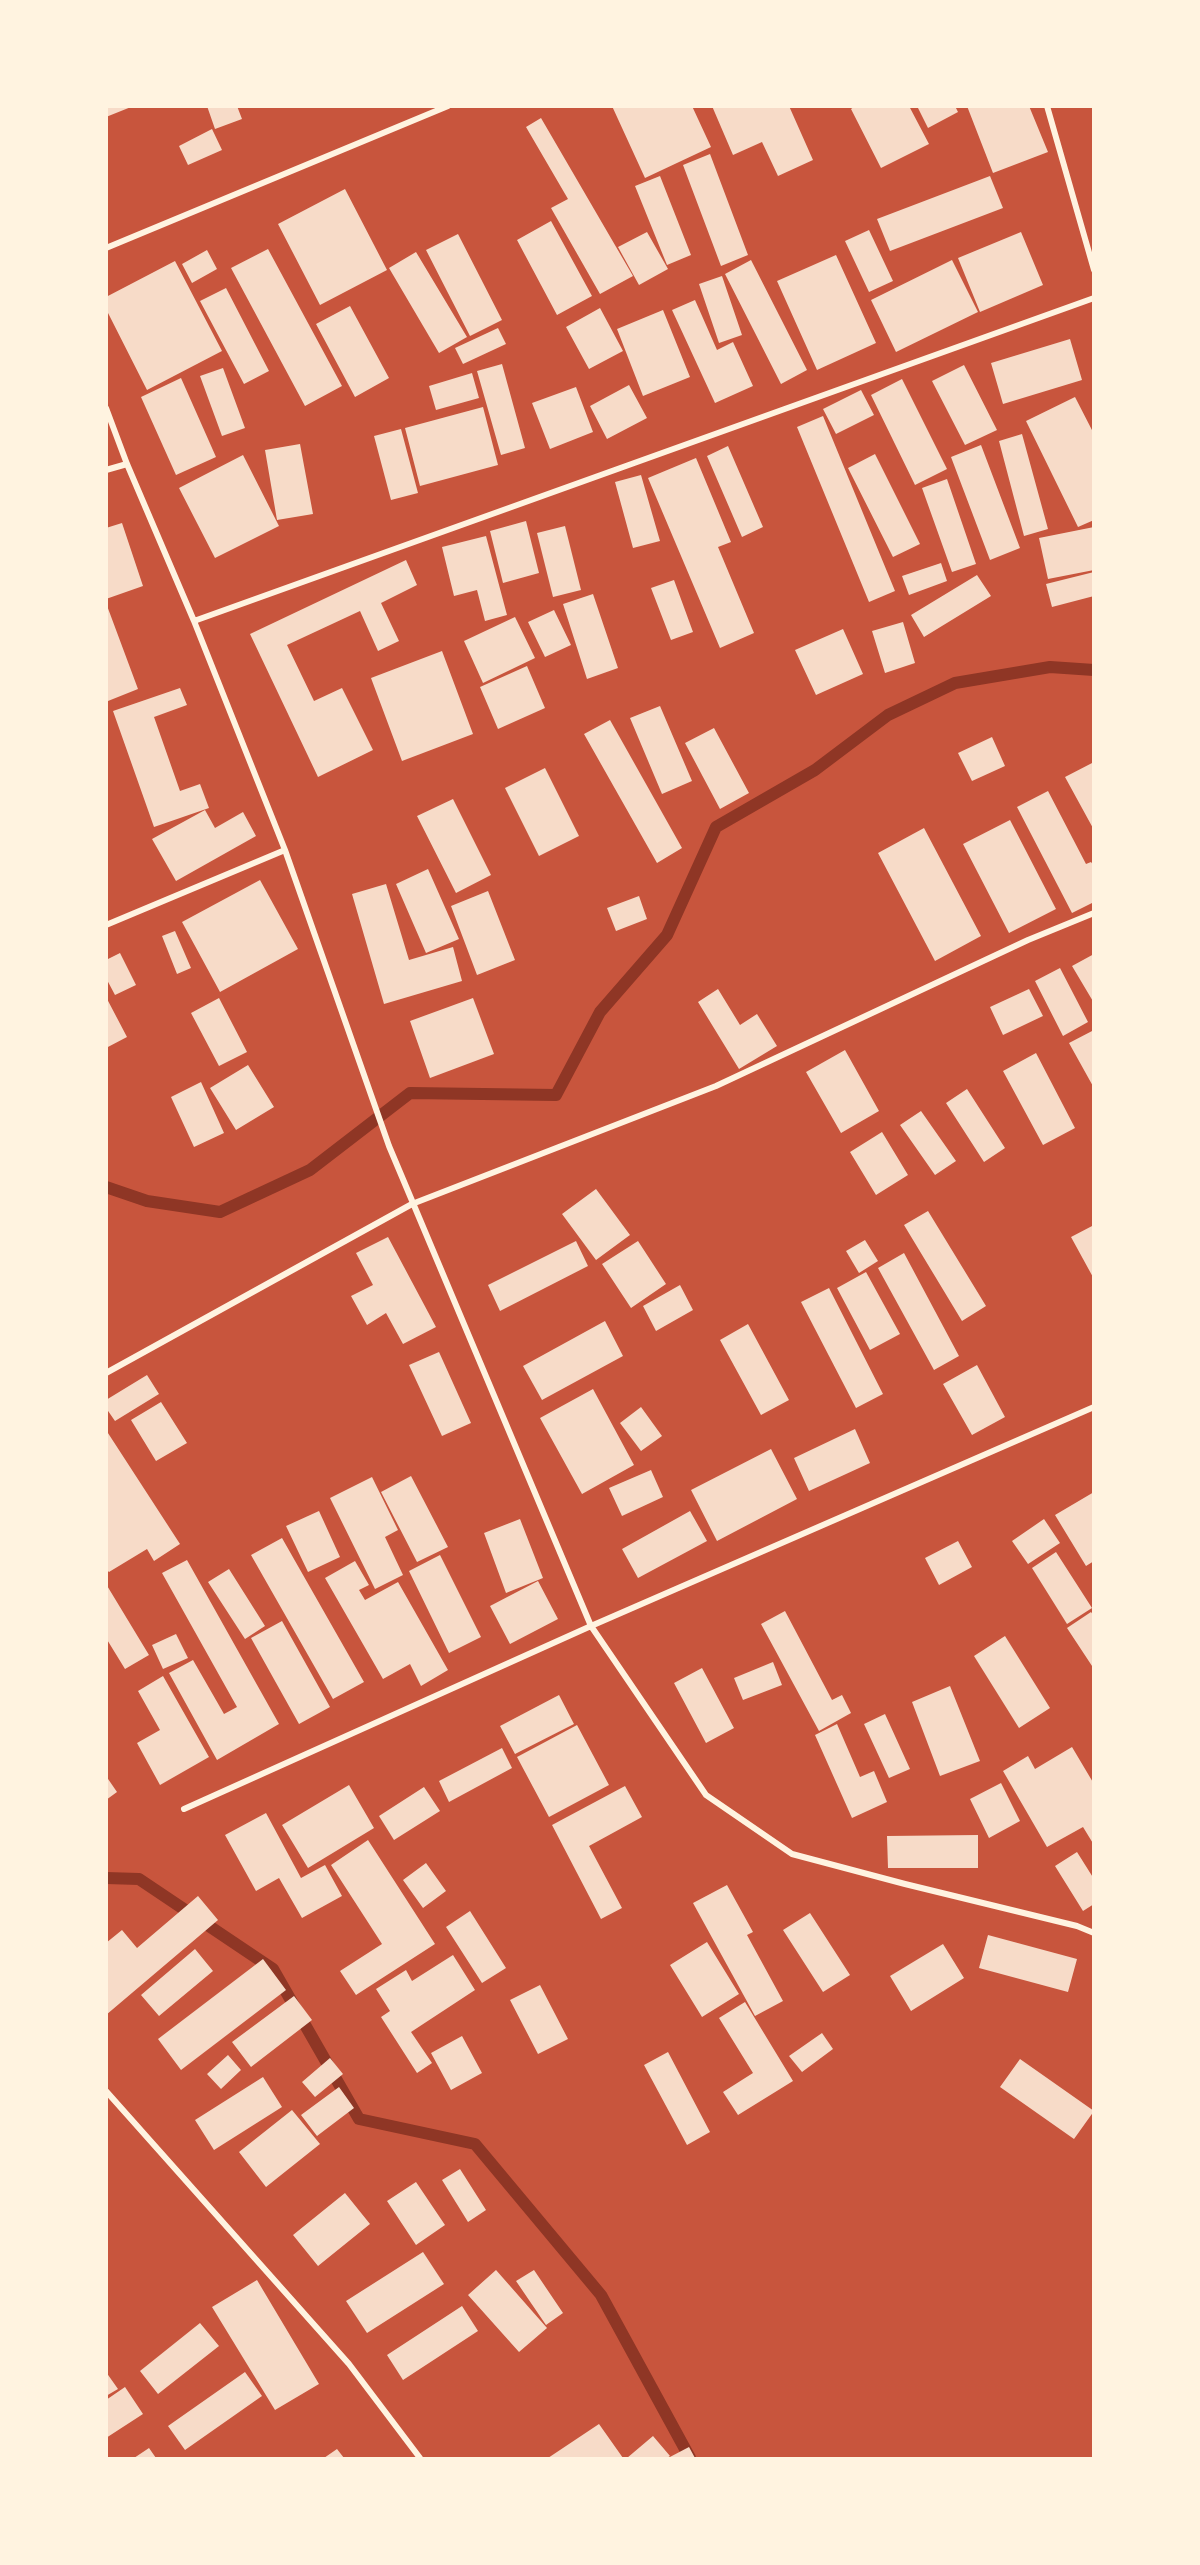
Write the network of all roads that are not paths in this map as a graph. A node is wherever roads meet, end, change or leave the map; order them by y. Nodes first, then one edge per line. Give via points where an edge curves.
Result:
1 (448, 106) edge
2 (1047, 106) edge
3 (106, 248) edge
4 (1094, 270) edge
5 (1094, 298) edge
6 (106, 408) edge
7 (128, 464) junction
8 (106, 470) edge
9 (194, 621) junction
10 (285, 850) junction
11 (1094, 913) edge
12 (106, 926) edge
13 (412, 1203) junction
14 (106, 1373) edge
15 (1094, 1407) edge
16 (591, 1626) junction
17 (184, 1809) dead end
18 (1094, 1933) edge
19 (106, 2091) edge
20 (420, 2458) edge

1 - 3 street
2 - 4 street
5 - 9 street
6 - 7 street
7 - 8 street
7 - 9 street
9 - 10 street
10 - 12 street
10 - 13 street via 371,1099
11 - 13 street via 716,1086
13 - 14 street
13 - 16 street
15 - 16 street
16 - 17 street
16 - 18 street via 706,1795 792,1854
19 - 20 street via 349,2364

